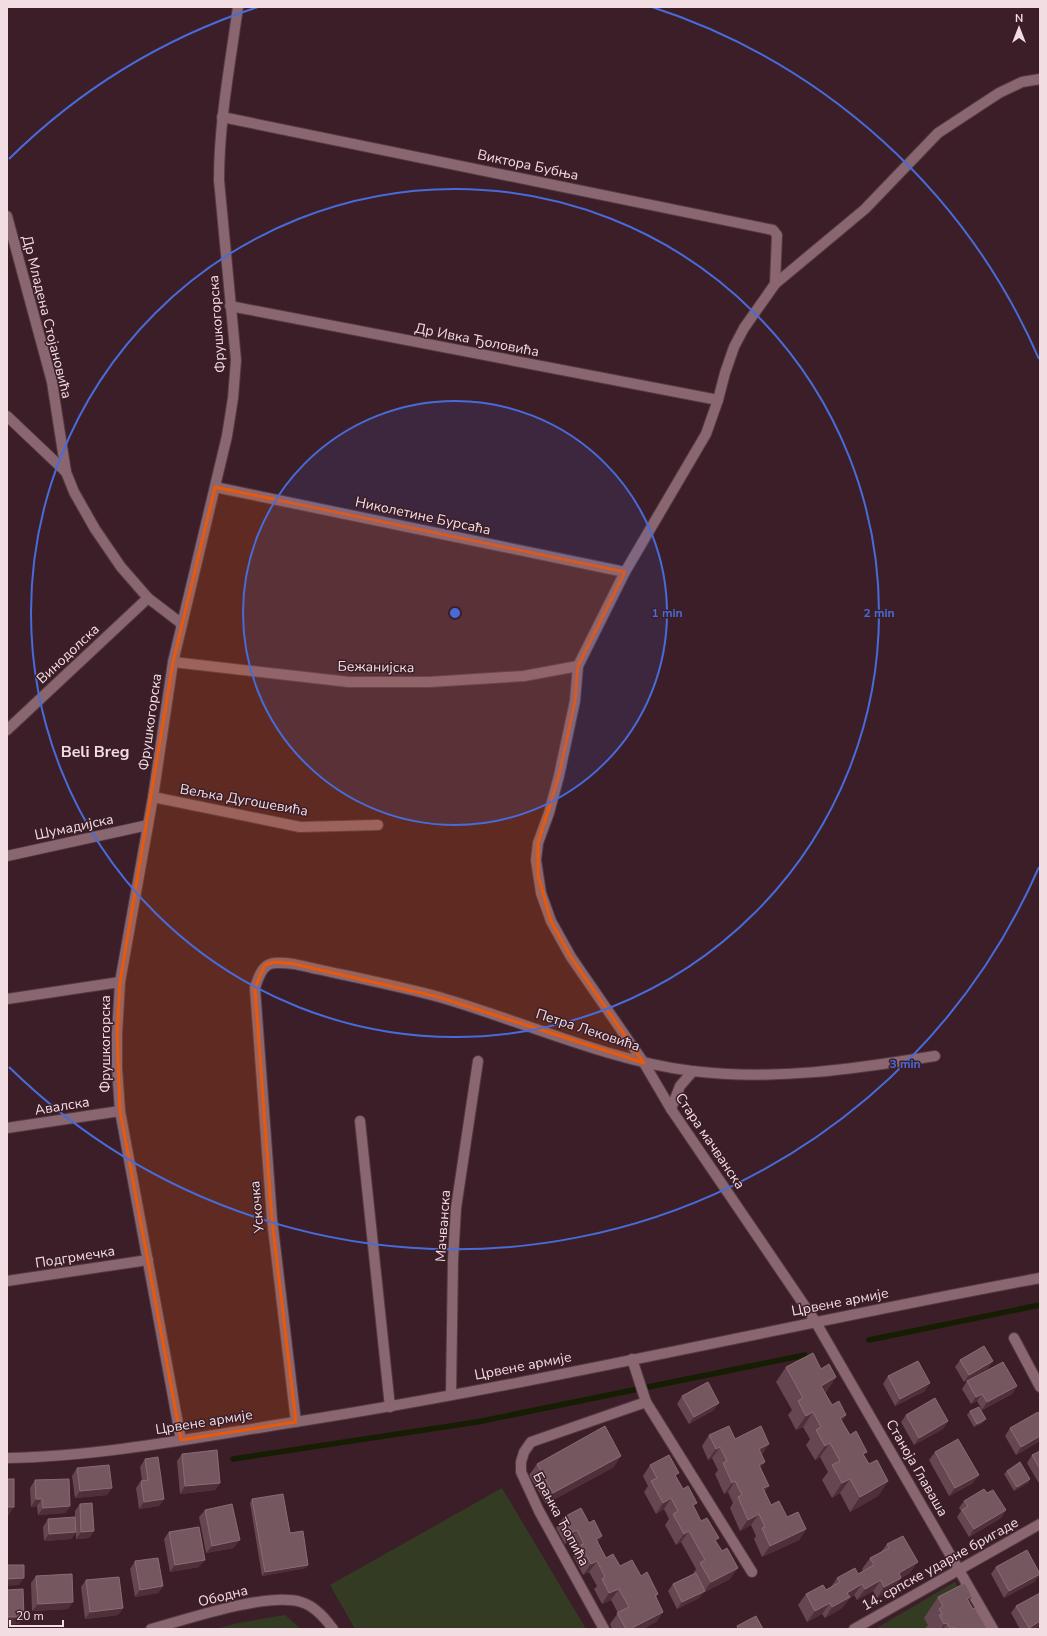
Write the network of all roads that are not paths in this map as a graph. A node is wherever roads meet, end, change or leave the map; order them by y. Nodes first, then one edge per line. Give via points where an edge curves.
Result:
1 (238, 7) edge
2 (1040, 79) edge
3 (222, 117) junction
4 (7, 216) edge
5 (775, 284) junction
6 (230, 306) junction
7 (718, 400) junction
8 (7, 416) edge
9 (66, 472) junction
10 (215, 487) junction
11 (625, 572) junction
12 (148, 598) junction
13 (182, 624) junction
14 (173, 662) junction
15 (578, 666) junction
16 (7, 730) edge
17 (153, 797) junction
18 (148, 825) junction
19 (378, 825) dead end
20 (7, 856) edge
21 (120, 982) junction
22 (255, 988) joint
23 (7, 999) edge
24 (935, 1056) dead end
25 (478, 1061) dead end
26 (644, 1063) junction
27 (693, 1071) junction
28 (671, 1109) junction
29 (120, 1111) junction
30 (360, 1121) dead end
31 (7, 1128) edge
32 (148, 1260) junction
33 (1040, 1278) edge
34 (7, 1281) edge
35 (815, 1321) junction
36 (1014, 1338) dead end
37 (632, 1359) junction
38 (1040, 1387) edge
39 (451, 1394) junction
40 (646, 1402) junction
41 (390, 1407) junction
42 (296, 1422) junction
43 (181, 1440) junction
44 (7, 1458) edge
45 (1040, 1524) edge
46 (960, 1570) junction
47 (752, 1572) dead end
48 (151, 1629) edge
49 (333, 1629) edge
50 (604, 1629) edge
51 (854, 1629) edge
52 (993, 1629) edge

1 - 3 street, Фрушкогорска
2 - 5 street via 1022,82 999,92 938,134 865,209
3 - 5 street, Виктора Бубња via 773,230 777,235
3 - 6 street, Фрушкогорска via 219,180
4 - 9 street, Др Младена Стојановића via 52,382
5 - 7 street via 734,347
6 - 7 street, Др Ивка Ђоловића
6 - 10 street, Фрушкогорска via 236,360 233,398
7 - 11 street via 706,434
8 - 9 street
9 - 12 street, Др Младена Стојановића via 95,529 121,567
10 - 11 street, Николетине Бурсаћа
10 - 13 street, Фрушкогорска
11 - 15 street
12 - 13 street, Др Младена Стојановића
12 - 16 street, Винодолска
13 - 14 street, Фрушкогорска
14 - 15 street, Бежанијска via 349,682 429,682 524,676
14 - 17 street, Фрушкогорска
15 - 26 street, Стара мачванска via 575,701 559,776 538,843 536,860 541,893 551,921 584,976
17 - 18 street, Фрушкогорска
17 - 19 street, Вељка Дугошевића via 300,827
18 - 20 street, Шумадијска
18 - 21 street, Фрушкогорска
21 - 23 street
21 - 29 street, Фрушкогорска via 117,1068
22 - 26 street, Петра Лековића via 265,965 274,962 294,964 438,997
22 - 42 street, Ускочка via 272,1219
24 - 27 street, Петра Лековића via 849,1070 780,1075
25 - 39 street, Мачванска via 456,1208
26 - 27 street, Петра Лековића
26 - 28 street, Стара мачванска
27 - 28 street via 680,1086
28 - 35 street, Стара мачванска
29 - 31 street, Авалска
29 - 32 street, Фрушкогорска
30 - 41 street
32 - 34 street, Подгрмечка
32 - 43 street, Фрушкогорска
33 - 35 street, Црвене армије
35 - 37 street, Црвене армије
35 - 46 street, Станоја Главаша
36 - 38 street
37 - 39 street, Црвене армије
37 - 40 street
39 - 41 street, Црвене армије
40 - 47 street
40 - 50 street, Бранка Ћопића via 531,1442 521,1462 521,1472 539,1511
41 - 42 street, Црвене армије
42 - 43 street, Црвене армије
43 - 44 street, Црвене армије via 52,1457
45 - 46 street, 14. српске ударне бригаде
46 - 51 street, 14. српске ударне бригаде
46 - 52 street, Станоја Главаша
48 - 49 street, Ободна via 244,1604 286,1599 302,1602 317,1610

